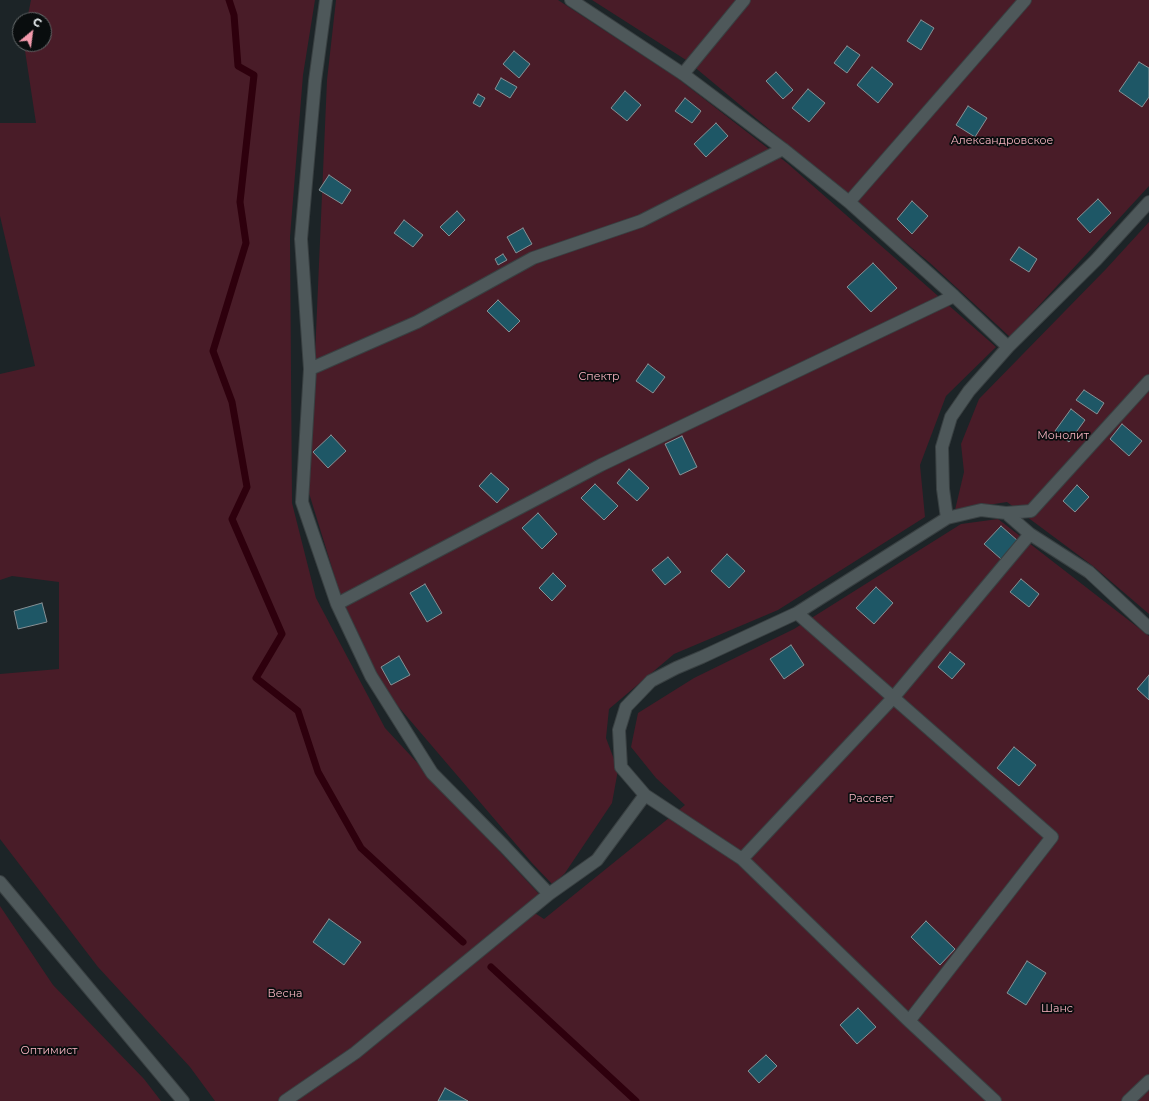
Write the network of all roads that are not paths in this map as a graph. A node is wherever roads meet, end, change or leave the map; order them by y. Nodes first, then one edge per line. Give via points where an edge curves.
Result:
1 (326, 0) edge
2 (571, 0) edge
3 (744, 0) edge
4 (1025, 0) edge
5 (683, 74) junction
6 (783, 149) junction
7 (849, 202) junction
8 (1149, 202) edge
9 (954, 296) junction
10 (1008, 347) junction
11 (310, 369) junction
12 (1149, 381) edge
13 (1006, 513) junction
14 (947, 518) junction
15 (1030, 534) junction
16 (337, 604) junction
17 (797, 613) junction
18 (1149, 628) edge
19 (893, 698) junction
20 (644, 796) junction
21 (742, 859) junction
22 (0, 882) edge
23 (549, 894) junction
24 (909, 1021) junction
25 (1149, 1081) edge
26 (183, 1101) edge
27 (285, 1101) edge
28 (994, 1101) edge
29 (1128, 1101) edge

1 - 11 lane via 315,81 301,239
2 - 5 lane
3 - 5 lane
4 - 7 lane
5 - 6 lane
6 - 7 lane
6 - 11 lane via 641,221 533,258 418,322
7 - 9 lane
8 - 10 lane via 1096,260
9 - 10 lane
9 - 16 lane via 601,465
10 - 14 lane via 969,391 951,417 942,448
11 - 16 lane via 302,502
12 - 13 lane via 1031,511
13 - 14 lane via 981,510
13 - 15 lane
14 - 17 lane
15 - 18 lane via 1089,572
15 - 19 lane
16 - 23 lane via 371,676 432,773
17 - 19 lane
17 - 20 lane via 651,681 626,707 619,730 621,767
19 - 21 lane
19 - 24 lane via 1052,837
20 - 21 lane
20 - 23 lane via 597,860
21 - 24 lane
22 - 26 lane
23 - 27 lane via 355,1053
24 - 28 lane
25 - 29 lane

